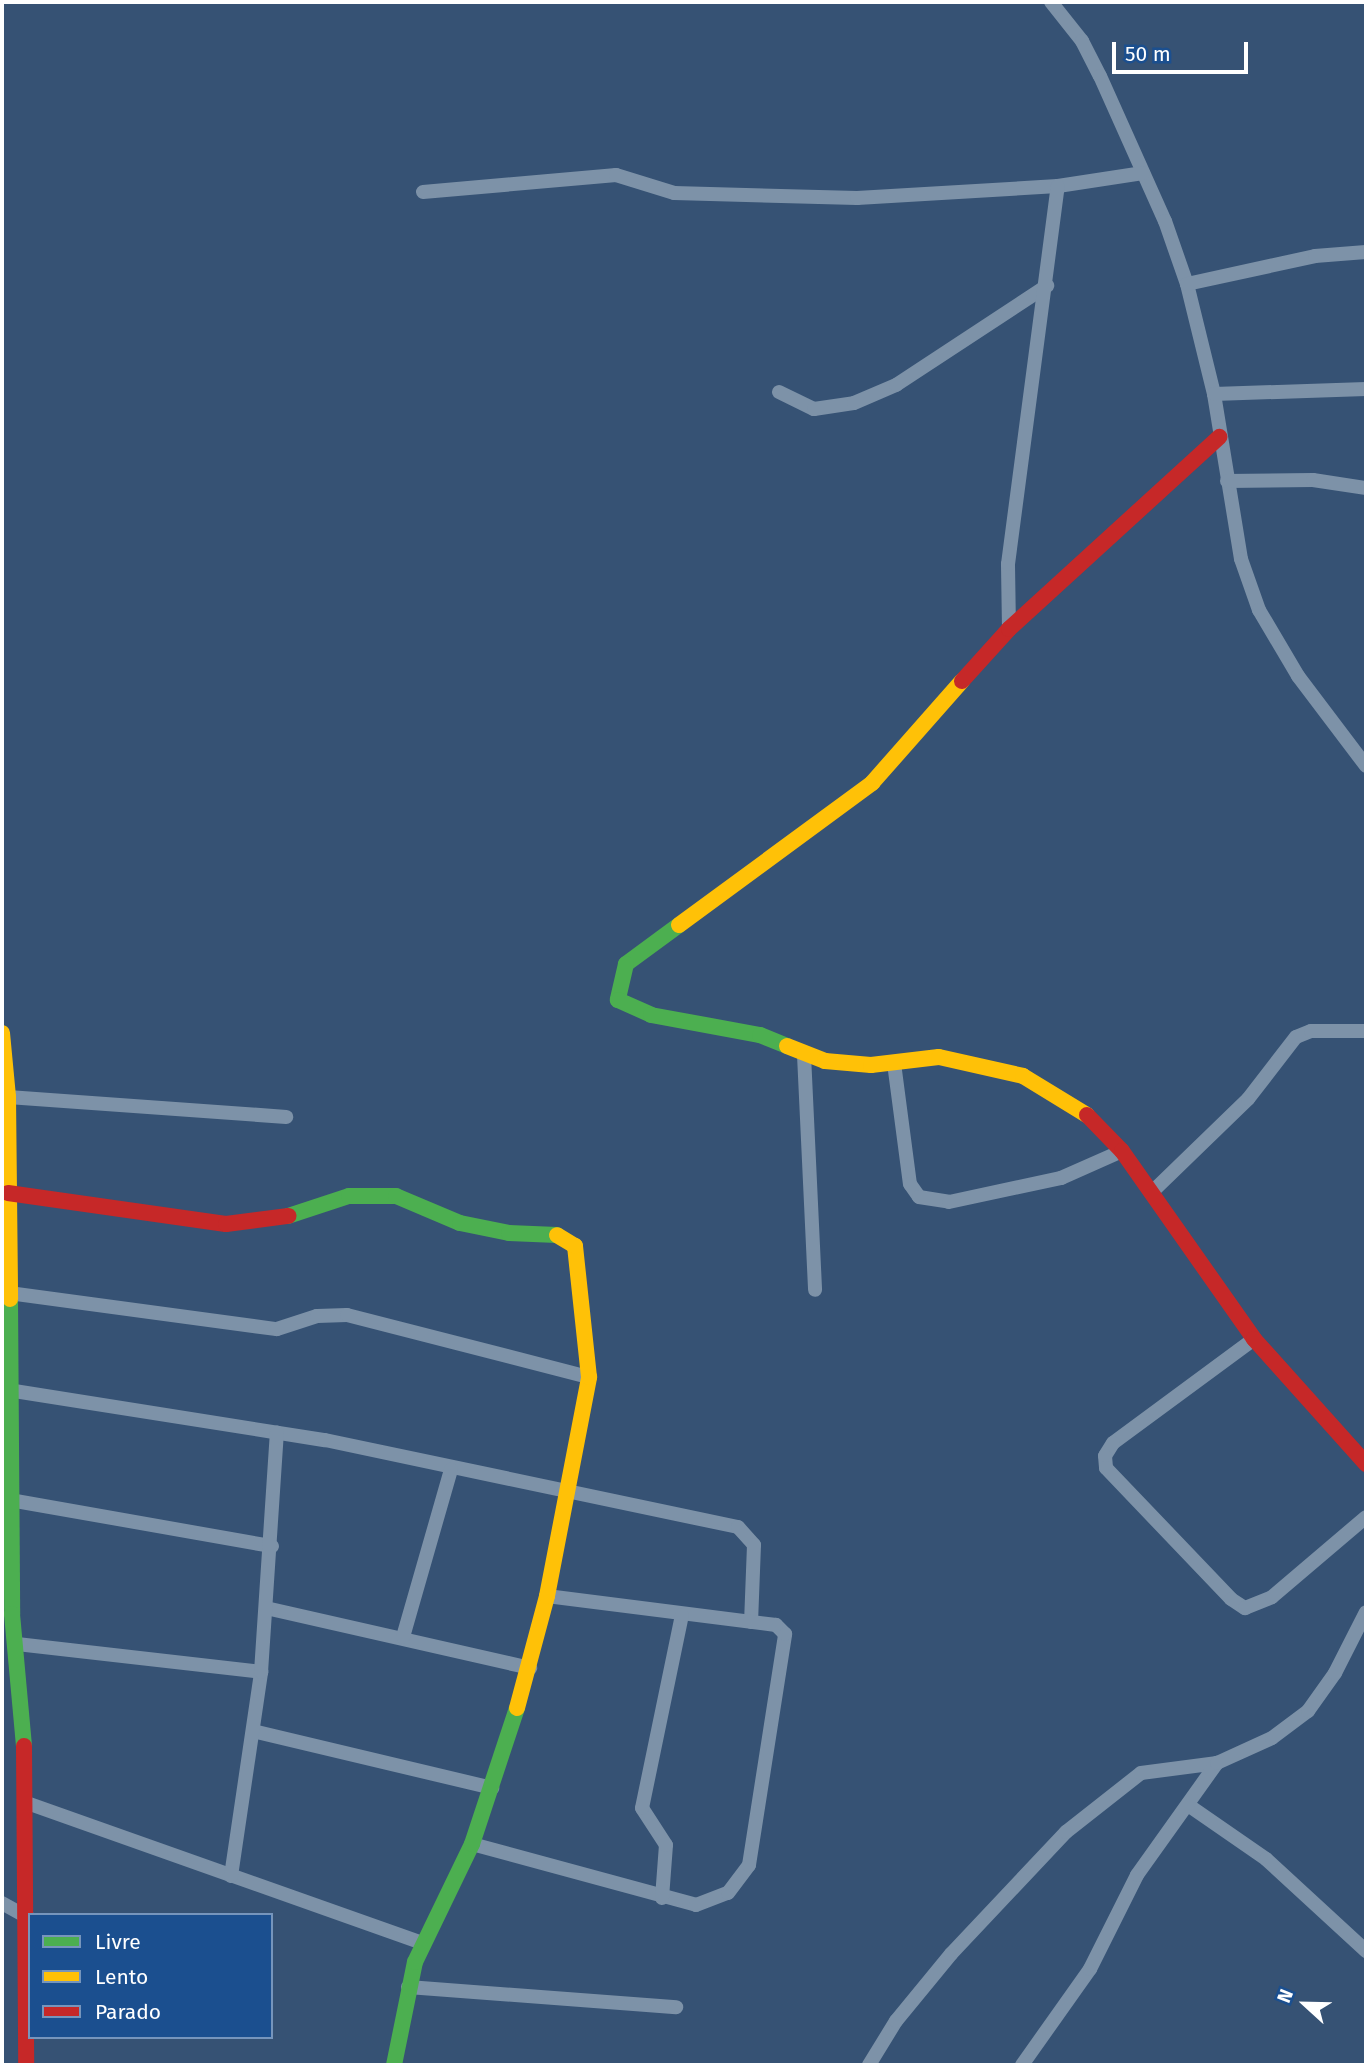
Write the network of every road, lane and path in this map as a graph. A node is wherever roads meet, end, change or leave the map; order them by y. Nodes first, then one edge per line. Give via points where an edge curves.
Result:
1 (1051, 2) edge
2 (1143, 173) junction
3 (1058, 187) junction
4 (423, 192) dead end
5 (1366, 252) edge
6 (1187, 285) junction
7 (1047, 286) junction
8 (1366, 389) edge
9 (779, 392) dead end
10 (1214, 394) junction
11 (1219, 437) junction
12 (1227, 481) junction
13 (1366, 488) edge
14 (1009, 629) junction
15 (1363, 760) edge
16 (1366, 1031) edge
17 (2, 1033) edge
18 (804, 1055) junction
19 (894, 1063) junction
20 (8, 1097) junction
21 (286, 1117) dead end
22 (1122, 1151) junction
23 (1152, 1192) junction
24 (8, 1194) junction
25 (6, 1245) edge
26 (815, 1290) dead end
27 (9, 1293) junction
28 (1254, 1339) junction
29 (589, 1377) junction
30 (8, 1390) junction
31 (277, 1433) junction
32 (1366, 1464) edge
33 (451, 1470) junction
34 (569, 1495) junction
35 (10, 1500) junction
36 (1366, 1517) edge
37 (272, 1546) junction
38 (547, 1596) junction
39 (266, 1608) junction
40 (1366, 1612) edge
41 (682, 1615) junction
42 (7, 1617) edge
43 (751, 1622) junction
44 (1363, 1628) edge
45 (402, 1637) junction
46 (17, 1644) junction
47 (530, 1668) junction
48 (261, 1672) junction
49 (253, 1731) junction
50 (1217, 1763) junction
51 (492, 1788) junction
52 (27, 1803) junction
53 (1188, 1805) junction
54 (472, 1844) junction
55 (231, 1876) junction
56 (662, 1898) junction
57 (2, 1903) edge
58 (29, 1913) edge
59 (28, 1917) edge
60 (422, 1943) junction
61 (1366, 1951) edge
62 (408, 1987) junction
63 (28, 2005) edge
64 (676, 2007) dead end
65 (26, 2065) edge
66 (394, 2065) edge
67 (869, 2065) edge
68 (1022, 2065) edge

1 - 2 street via 1082,41
2 - 3 street
2 - 6 street
3 - 4 street via 796,198 674,193 616,175
3 - 7 street
5 - 6 street via 1315,256
6 - 10 street
7 - 9 street via 896,385 854,403 814,409
7 - 14 street via 1008,564
8 - 10 street
10 - 11 street
11 - 12 street
11 - 14 street
12 - 13 street via 1312,480
12 - 15 street via 1241,559 1259,610 1298,676
14 - 18 street via 872,783 626,964 618,1000 631,1008 744,1031
16 - 23 street via 1311,1031 1296,1037 1248,1099
17 - 20 street
18 - 19 street via 838,1064
18 - 26 street
19 - 22 street via 939,1057 1023,1076 1078,1106
19 - 22 street via 909,1184 919,1197 949,1202 1061,1178
20 - 21 street
20 - 24 street
22 - 23 street
23 - 28 street
24 - 25 street
24 - 29 street via 226,1224 298,1215 349,1196 396,1196 460,1223 568,1238 580,1257
25 - 27 street
27 - 29 street via 277,1329 317,1316 347,1315
27 - 30 street
28 - 32 street
28 - 36 street via 1114,1443 1105,1456 1106,1468 1231,1600 1245,1608 1272,1597
29 - 34 street
30 - 31 street
30 - 35 street
31 - 33 street
31 - 37 street
33 - 34 street
33 - 45 street
34 - 38 street
34 - 43 street via 738,1527 754,1545
35 - 37 street
35 - 42 street
37 - 39 street
38 - 41 street
38 - 47 street
39 - 45 street
39 - 48 street
40 - 44 street
41 - 43 street
41 - 56 street via 642,1808 666,1845
42 - 46 street
43 - 56 street via 776,1625 785,1634 786,1646 749,1865 728,1893 711,1902 696,1905
44 - 50 street via 1308,1711 1272,1738
45 - 47 street
46 - 48 street
46 - 52 street
47 - 51 street
48 - 49 street
49 - 51 street
49 - 55 street
50 - 53 street
50 - 67 street via 1141,1773 1066,1832 951,1954 895,2021
51 - 54 street
52 - 55 street
52 - 58 street
53 - 61 street via 1266,1859
53 - 68 street via 1137,1875 1090,1969
54 - 56 street
54 - 60 street
55 - 60 street
57 - 59 street
60 - 62 street
62 - 64 street
62 - 66 street
63 - 65 street

